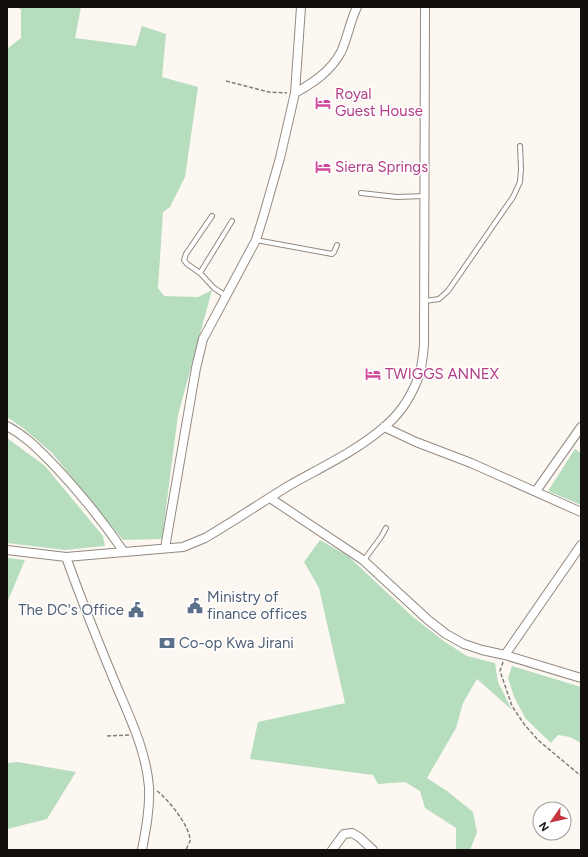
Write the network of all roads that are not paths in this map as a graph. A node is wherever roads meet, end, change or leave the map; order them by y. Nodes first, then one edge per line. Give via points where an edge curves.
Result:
1 (301, 7) edge
2 (357, 7) edge
3 (425, 7) edge
4 (295, 93) junction
5 (520, 146) dead end
6 (361, 193) dead end
7 (424, 196) junction
8 (212, 216) dead end
9 (232, 221) dead end
10 (256, 240) junction
11 (337, 245) dead end
12 (200, 273) junction
13 (226, 296) junction
14 (425, 301) junction
15 (7, 426) edge
16 (384, 427) junction
17 (581, 427) edge
18 (536, 491) junction
19 (270, 498) junction
20 (581, 512) edge
21 (386, 528) dead end
22 (581, 545) edge
23 (165, 548) junction
24 (7, 550) edge
25 (124, 552) junction
26 (66, 557) junction
27 (363, 560) junction
28 (505, 655) junction
29 (581, 678) edge
30 (142, 850) edge
31 (332, 850) edge
32 (373, 850) edge

1 - 4 street
2 - 4 street via 334,63 317,80
3 - 7 street
4 - 10 street via 280,158
5 - 14 lane via 520,182 513,197 448,291 439,299
6 - 7 lane via 397,197
7 - 14 street
8 - 12 lane via 184,260
9 - 12 lane
10 - 11 lane via 332,254
10 - 13 street
12 - 13 lane
13 - 23 street via 203,338
14 - 16 street via 424,346 418,380 398,412
15 - 25 street via 30,440 62,473
16 - 18 street
16 - 19 street
17 - 18 street
18 - 20 street
19 - 23 street via 205,538 183,547
19 - 27 street
21 - 27 lane
22 - 28 street
23 - 25 street
24 - 26 street
25 - 26 street
26 - 30 street via 137,735 144,759 149,808
27 - 28 street via 446,634 464,644
28 - 29 street
31 - 32 street via 344,834 352,833

